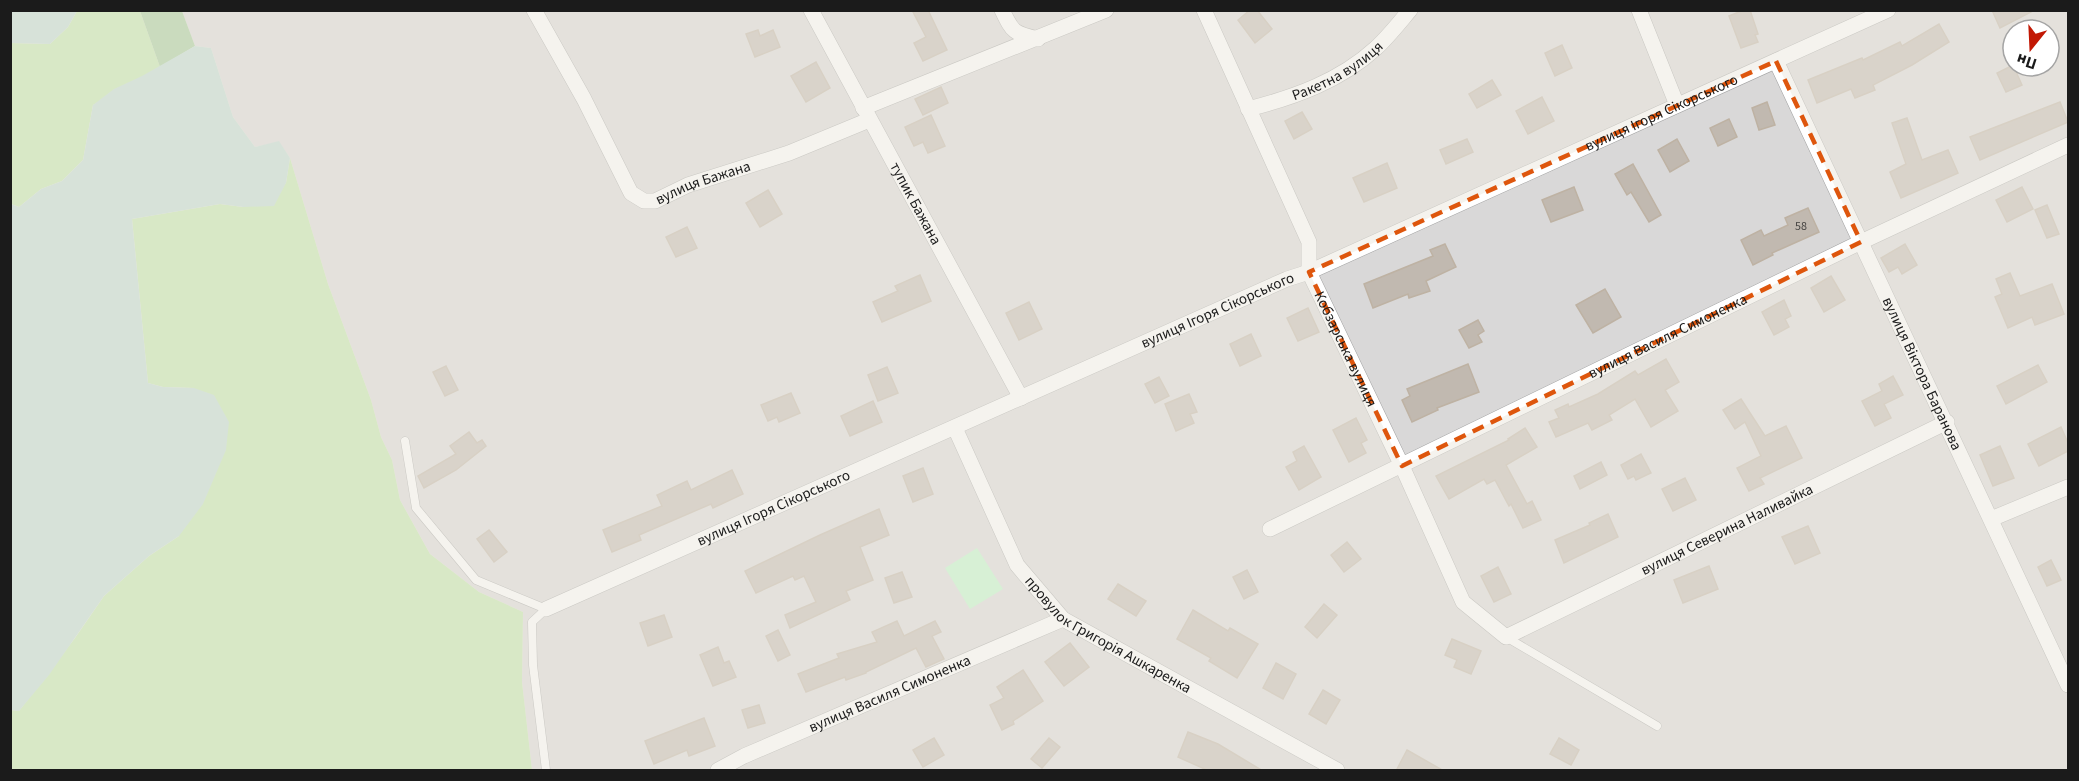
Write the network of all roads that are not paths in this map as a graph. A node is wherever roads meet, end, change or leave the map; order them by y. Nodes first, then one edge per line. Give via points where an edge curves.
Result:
1 (534, 10) edge
2 (811, 10) edge
3 (1002, 10) edge
4 (1106, 10) edge
5 (1203, 10) edge
6 (1410, 10) edge
7 (1639, 10) edge
8 (1888, 10) edge
9 (1038, 39) junction
10 (1776, 61) junction
11 (1677, 105) junction
12 (1248, 109) junction
13 (866, 114) junction
14 (2068, 145) edge
15 (1861, 242) junction
16 (1309, 272) junction
17 (1021, 398) junction
18 (1947, 422) junction
19 (955, 428) junction
20 (405, 441) dead end
21 (1402, 466) junction
22 (2068, 487) edge
23 (1991, 519) junction
24 (1270, 529) dead end
25 (546, 609) junction
26 (1063, 620) junction
27 (1506, 637) junction
28 (2068, 685) edge
29 (1658, 726) dead end
30 (546, 771) edge
31 (718, 771) edge
32 (1337, 771) edge

1 - 13 street, вулиця Бажана via 631,194 644,201 655,201 688,185 789,153
2 - 13 street, тупик Бажана
3 - 9 street via 1010,28
4 - 9 street, вулиця Бажана
5 - 12 street, Кобзарська вулиця
6 - 12 street, Ракетна вулиця via 1377,48 1335,78 1285,100
7 - 11 street
8 - 10 street, вулиця Ігоря Сікорського
9 - 13 street, вулиця Бажана
10 - 11 street, вулиця Ігоря Сікорського
10 - 15 street, вулиця Віктора Баранова
11 - 16 street, вулиця Ігоря Сікорського
12 - 16 street, Кобзарська вулиця via 1309,242
13 - 17 street, тупик Бажана
14 - 15 street, вулиця Василя Симоненка
15 - 18 street, вулиця Віктора Баранова
15 - 21 street, вулиця Василя Симоненка
16 - 17 street, вулиця Ігоря Сікорського
16 - 21 street, Кобзарська вулиця
17 - 19 street, вулиця Ігоря Сікорського
18 - 23 street, вулиця Віктора Баранова
18 - 27 street, вулиця Северина Наливайка
19 - 25 street, вулиця Ігоря Сікорського
19 - 26 street, провулок Григорія Ашкаренка via 1017,565
20 - 25 lane via 416,508 476,580
21 - 24 street, вулиця Василя Симоненка
21 - 27 street, Кобзарська вулиця via 1463,602
22 - 23 street
23 - 28 street, вулиця Віктора Баранова
25 - 30 lane via 532,622 533,665
26 - 31 street, вулиця Василя Симоненка via 744,756
26 - 32 street, провулок Григорія Ашкаренка
27 - 29 lane

